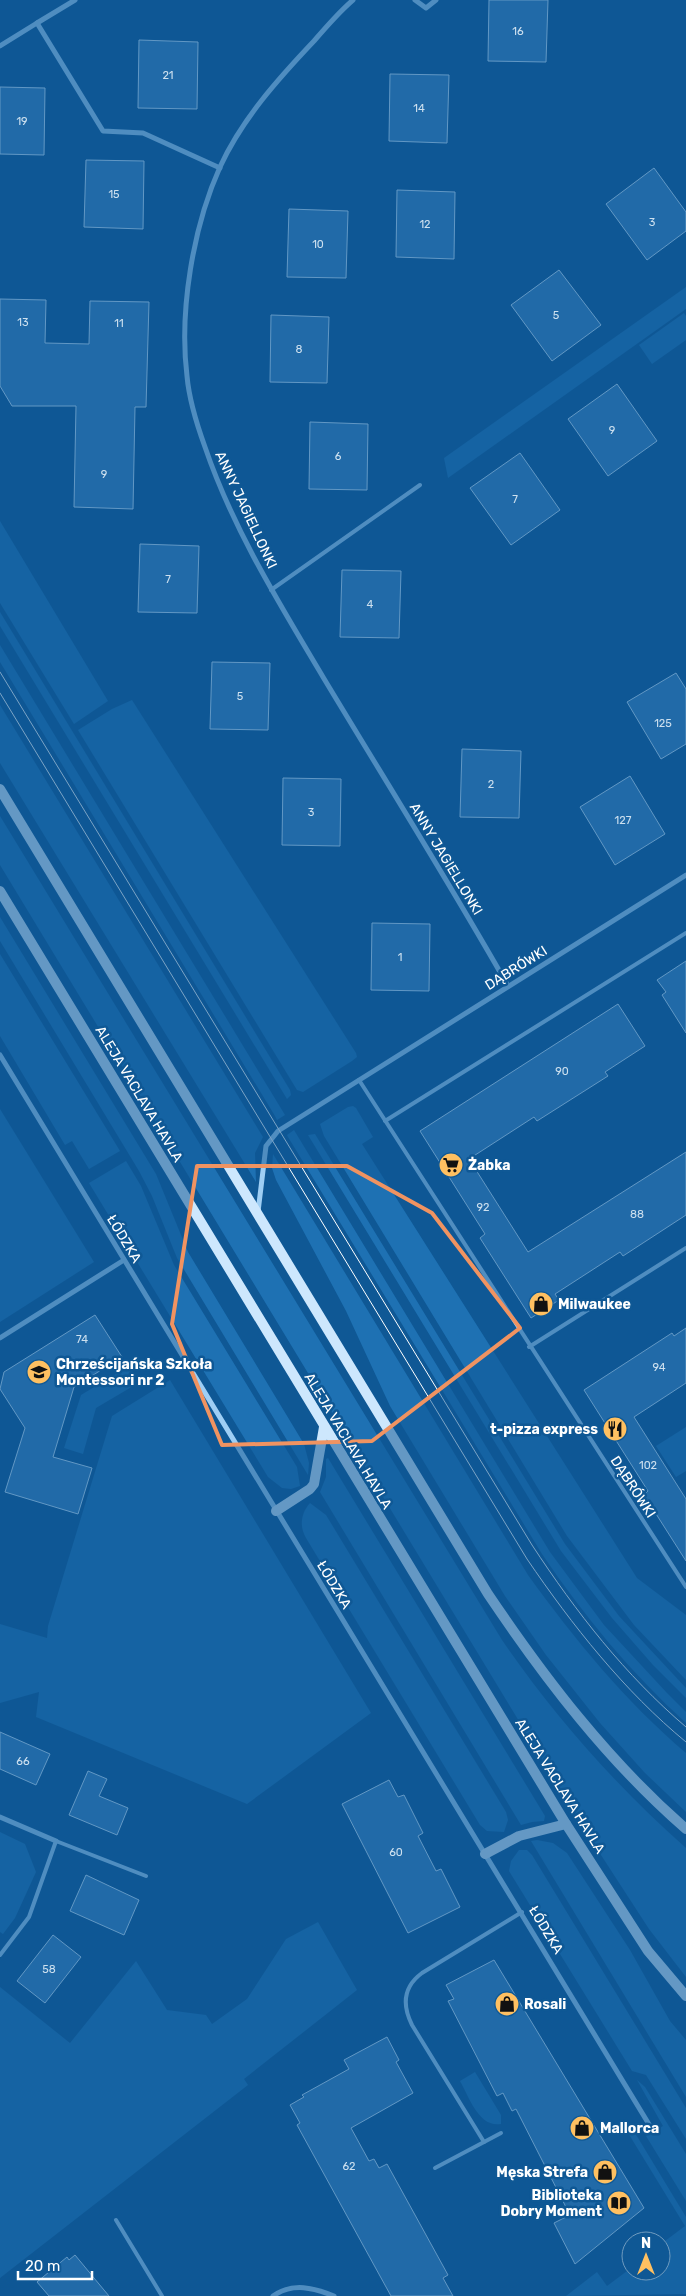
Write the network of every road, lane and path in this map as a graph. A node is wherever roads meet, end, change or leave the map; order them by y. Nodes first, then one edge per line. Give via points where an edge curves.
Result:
1 (75, 0) edge
2 (353, 0) edge
3 (415, 0) edge
4 (436, 0) edge
5 (37, 23) junction
6 (0, 46) edge
7 (220, 168) junction
8 (420, 485) dead end
9 (271, 590) junction
10 (0, 790) edge
11 (686, 875) edge
12 (0, 891) edge
13 (686, 933) edge
14 (508, 986) junction
15 (0, 1055) edge
16 (359, 1080) junction
17 (385, 1121) junction
18 (258, 1214) junction
19 (686, 1248) edge
20 (124, 1260) junction
21 (0, 1338) edge
22 (530, 1347) junction
23 (324, 1427) junction
24 (276, 1511) junction
25 (686, 1587) edge
26 (0, 1817) edge
27 (566, 1824) junction
28 (686, 1829) edge
29 (56, 1841) junction
30 (486, 1854) junction
31 (146, 1876) dead end
32 (522, 1912) junction
33 (0, 1955) edge
34 (686, 1996) edge
35 (650, 2126) dead end
36 (501, 2132) dead end
37 (484, 2142) junction
38 (435, 2168) dead end
39 (116, 2220) dead end
40 (162, 2296) edge
41 (273, 2296) edge
42 (334, 2296) edge

1 - 5 street
2 - 7 street, ANNY JAGIELLONKI via 262,99 235,138
3 - 4 street via 426,8
5 - 6 street
5 - 7 street via 103,131 143,133
7 - 9 street, ANNY JAGIELLONKI via 201,224 188,285 184,335 187,378 204,446 233,516
8 - 9 lane
9 - 14 street, ANNY JAGIELLONKI
10 - 18 main road
11 - 14 street, DĄBRÓWKI
12 - 23 main road, ALEJA VACLAVA HAVLA
13 - 17 lane
14 - 16 street, DĄBRÓWKI
15 - 20 street, ŁÓDZKA
16 - 17 lane, DĄBRÓWKI
16 - 18 street, DĄBRÓWKI via 294,1120 266,1146
17 - 22 lane, DĄBRÓWKI
18 - 28 main road via 488,1594 532,1660 572,1712 621,1766
19 - 22 lane
20 - 21 street
20 - 24 street, ŁÓDZKA
22 - 25 lane, DĄBRÓWKI
23 - 24 main road via 314,1484
23 - 27 main road, ALEJA VACLAVA HAVLA
24 - 30 street, ŁÓDZKA
26 - 29 street
27 - 30 main road via 520,1836
27 - 34 main road, ALEJA VACLAVA HAVLA via 648,1951
29 - 31 lane
29 - 33 lane via 29,1917
30 - 32 street, ŁÓDZKA
32 - 35 street, ŁÓDZKA
32 - 37 lane via 422,1973 410,1985 405,1997 412,2026
36 - 37 lane
37 - 38 lane
39 - 40 lane
41 - 42 street via 296,2287 315,2288

